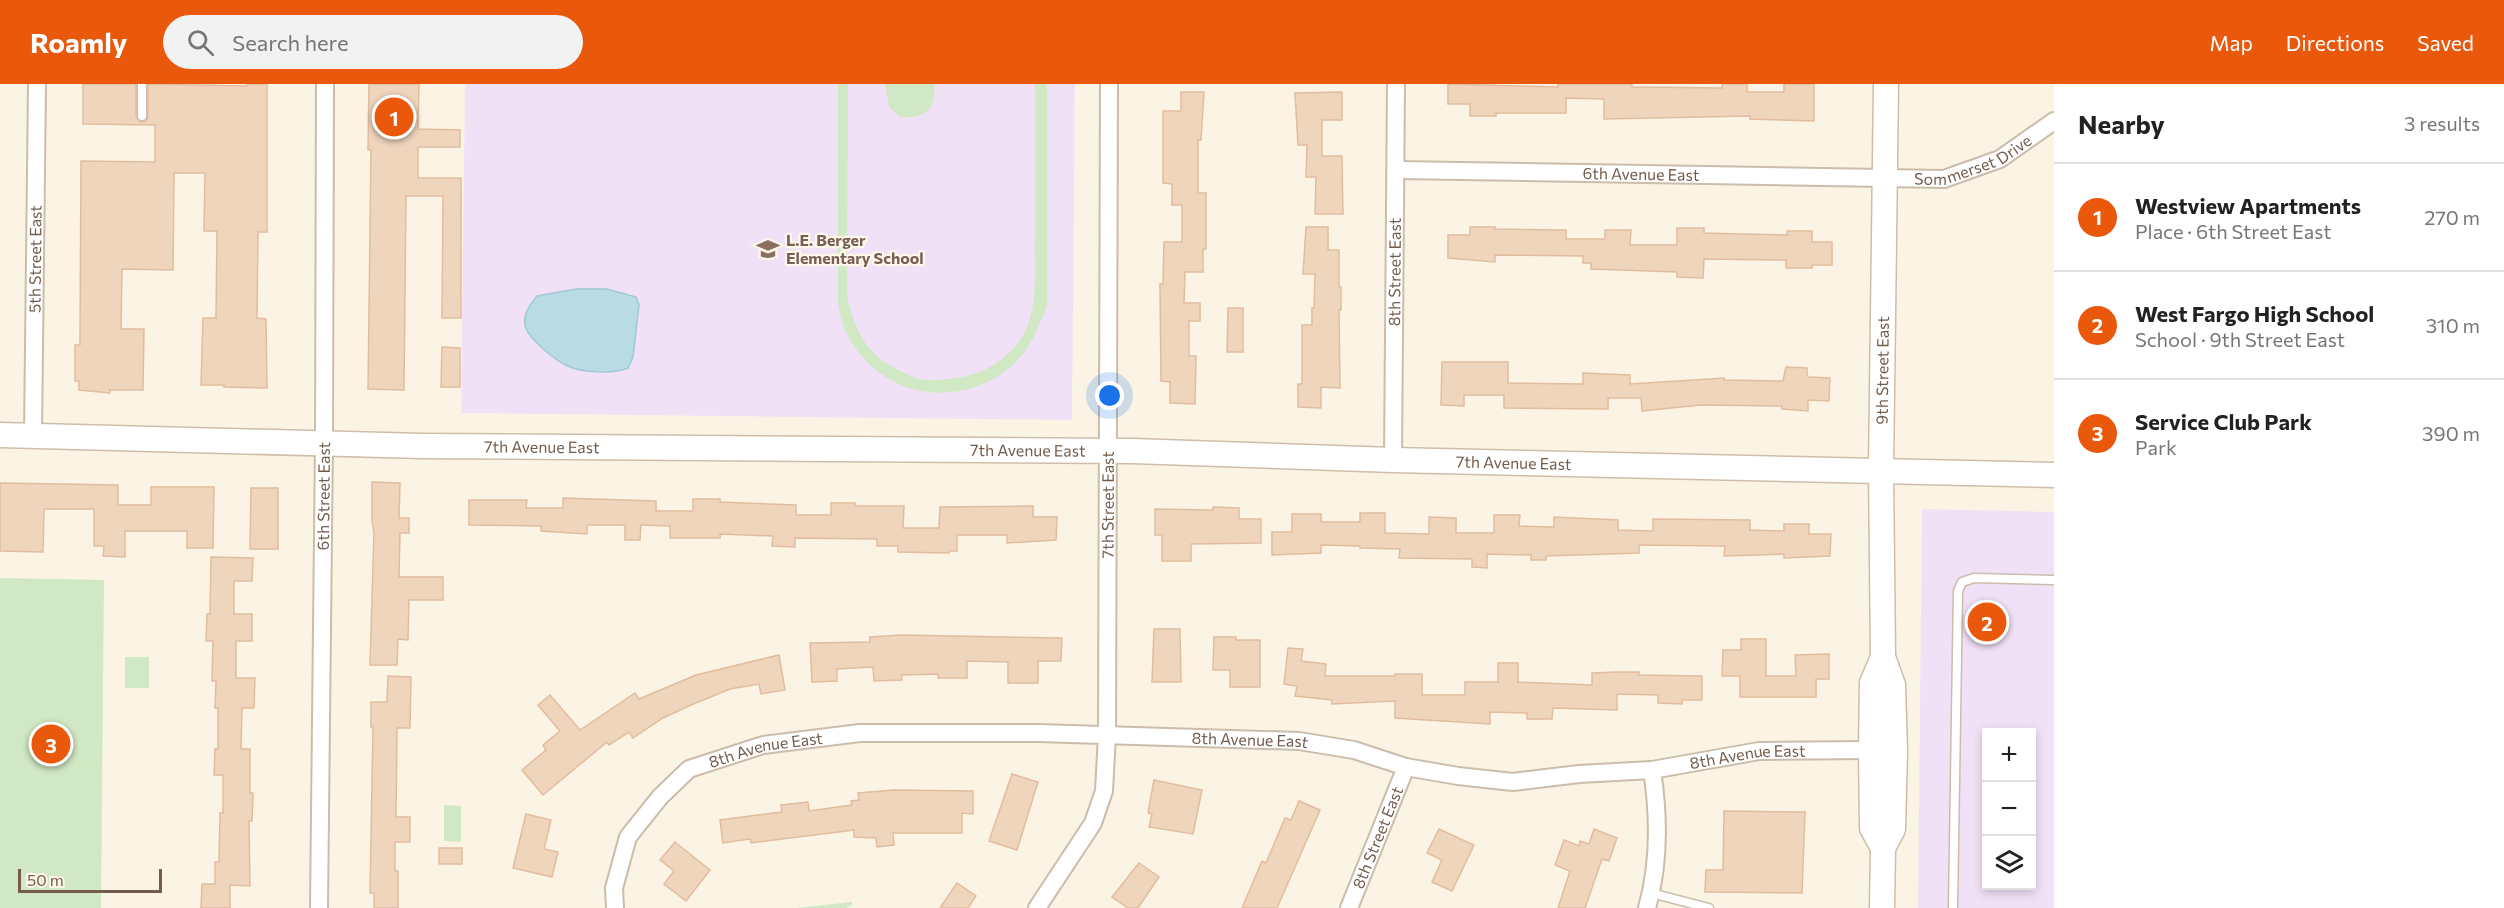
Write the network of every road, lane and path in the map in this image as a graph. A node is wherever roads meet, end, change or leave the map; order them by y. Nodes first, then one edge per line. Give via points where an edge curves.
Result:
1 (37, 84) edge
2 (142, 84) edge
3 (325, 84) edge
4 (1109, 84) edge
5 (1396, 84) edge
6 (1886, 84) edge
7 (142, 116) dead end
8 (2054, 121) edge
9 (1396, 170) junction
10 (1886, 180) junction
11 (0, 435) edge
12 (33, 435) junction
13 (324, 442) junction
14 (1109, 451) junction
15 (1393, 460) junction
16 (1881, 469) junction
17 (2054, 475) edge
18 (2054, 580) edge
19 (1883, 657) junction
20 (1107, 735) junction
21 (1871, 750) junction
22 (1406, 766) junction
23 (1652, 770) junction
24 (1883, 848) junction
25 (1649, 901) edge
26 (319, 908) edge
27 (615, 908) edge
28 (1037, 908) edge
29 (1348, 908) edge
30 (1708, 908) edge
31 (1882, 908) edge
32 (1953, 908) edge

1 - 12 street, 5th Street East
2 - 7 lane
3 - 13 street, 6th Street East
4 - 14 street, 7th Street East
5 - 9 street, 8th Street East
6 - 10 street, 9th Street East
8 - 10 street, Sommerset Drive via 2000,159 1944,179
9 - 10 street, 6th Avenue East
9 - 15 street, 8th Street East
10 - 16 street, 9th Street East
11 - 12 street, 7th Avenue East
12 - 13 street, 7th Avenue East
13 - 14 street, 7th Avenue East
13 - 26 street, 6th Street East
14 - 15 street, 7th Avenue East
14 - 20 street, 7th Street East
15 - 16 street, 7th Avenue East
16 - 17 street, 7th Avenue East
16 - 19 street, 9th Street East
18 - 32 lane via 1974,578 1962,582 1958,591
19 - 21 street, 9th Street East via 1872,683
19 - 24 street, 9th Street East via 1893,685 1895,752 1893,829
20 - 22 street, 8th Avenue East via 1299,741 1354,750
20 - 27 street, 8th Avenue East via 860,733 763,745 689,769 628,837 614,888
20 - 28 street, 7th Street East via 1104,790 1093,823
21 - 23 street, 8th Avenue East via 1759,751
21 - 24 street, 9th Street East via 1872,828
22 - 23 street, 8th Avenue East via 1513,782
22 - 29 street, 8th Street East
23 - 25 street via 1658,824
24 - 31 street, 9th Street East
25 - 30 lane

